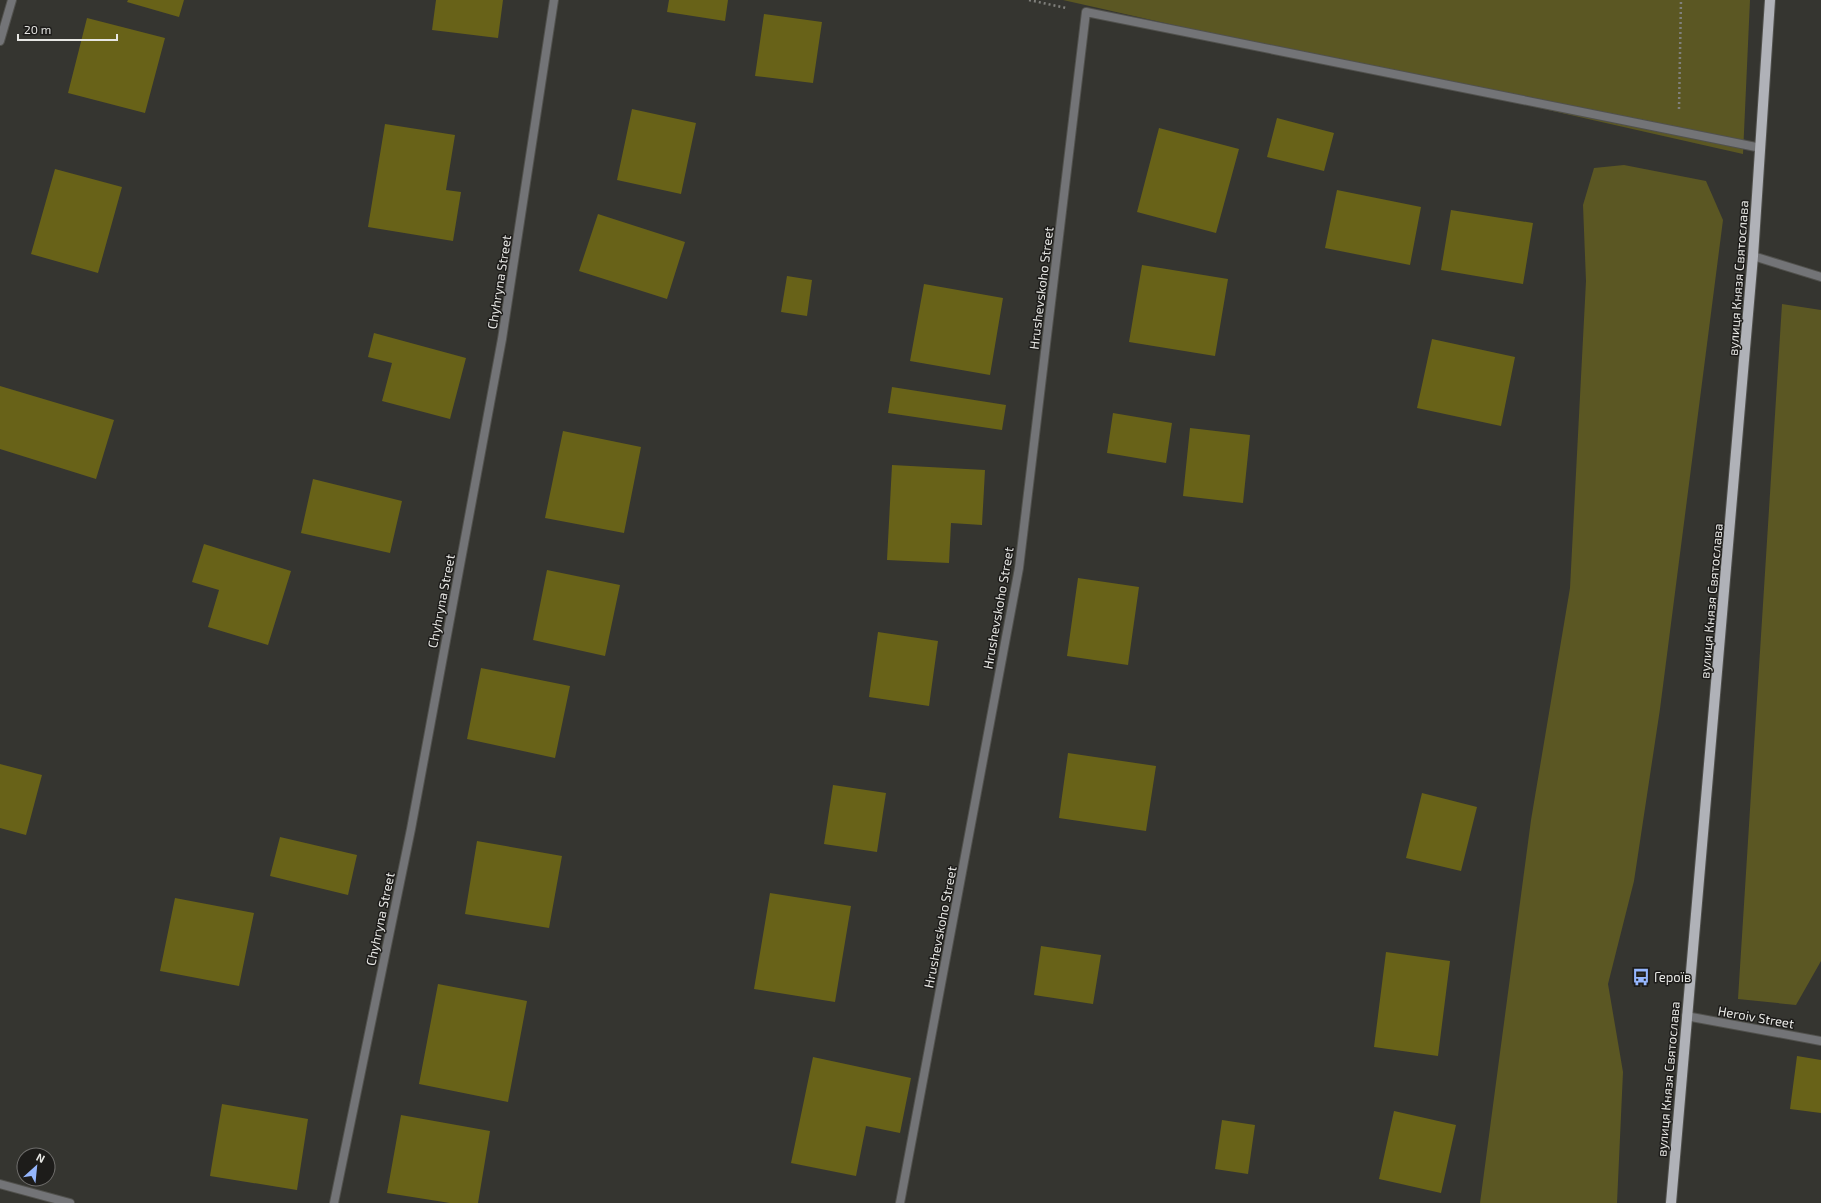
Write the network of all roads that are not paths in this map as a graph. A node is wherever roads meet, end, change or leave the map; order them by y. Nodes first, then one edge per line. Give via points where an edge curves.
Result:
1 (12, 0) edge
2 (554, 0) edge
3 (1770, 0) edge
4 (0, 41) edge
5 (1760, 148) junction
6 (1753, 256) junction
7 (1821, 277) edge
8 (1686, 1016) junction
9 (1821, 1041) edge
10 (0, 1184) edge
11 (70, 1203) edge
12 (334, 1203) edge
13 (900, 1203) edge
14 (1671, 1203) edge

1 - 4 street
2 - 12 street, Chyhryna Street via 502,339 411,829
3 - 5 main road, вулиця Князя Святослава
5 - 6 main road, вулиця Князя Святослава
5 - 13 street, Hrushevskoho Street via 1086,12 1019,568
6 - 7 street
6 - 8 main road, вулиця Князя Святослава
8 - 9 street, Heroiv Street
8 - 14 main road, вулиця Князя Святослава
10 - 11 street

